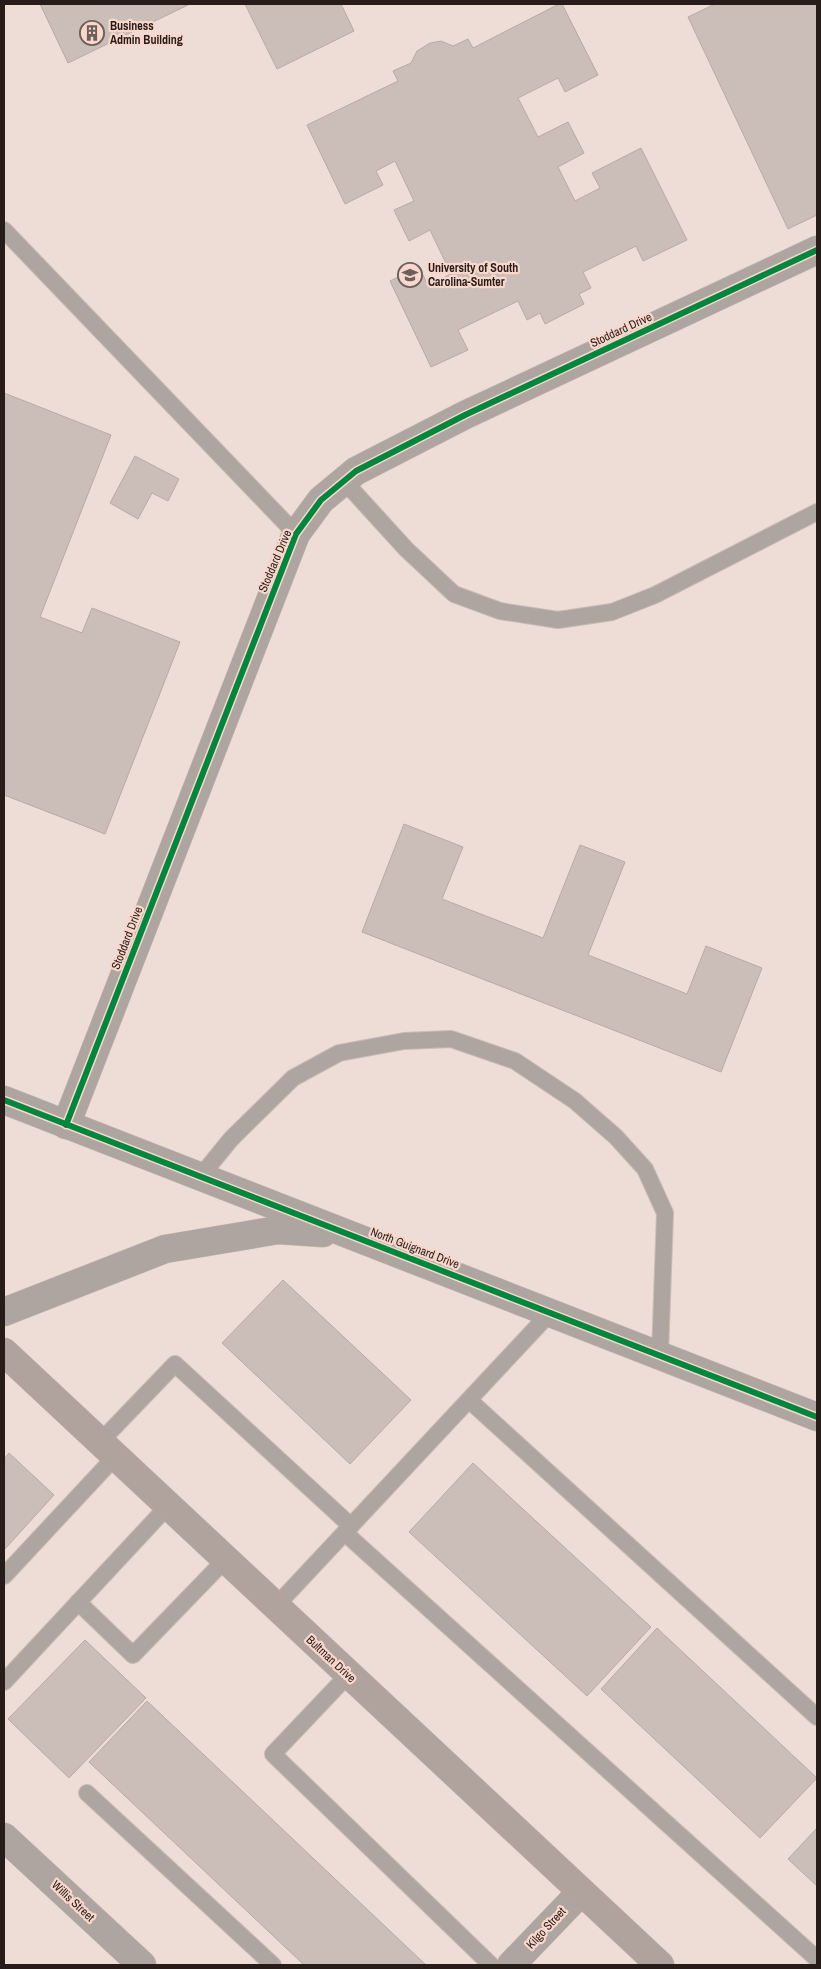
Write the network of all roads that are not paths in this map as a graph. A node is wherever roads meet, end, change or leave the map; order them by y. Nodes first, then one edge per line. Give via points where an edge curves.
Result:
1 (4, 230) edge
2 (817, 250) edge
3 (344, 481) junction
4 (817, 512) edge
5 (296, 534) junction
6 (4, 1100) edge
7 (66, 1125) junction
8 (200, 1177) junction
9 (352, 1235) junction
10 (4, 1312) edge
11 (550, 1313) junction
12 (4, 1352) edge
13 (660, 1356) junction
14 (469, 1400) junction
15 (817, 1417) edge
16 (107, 1450) junction
17 (167, 1507) junction
18 (348, 1529) junction
19 (224, 1560) junction
20 (4, 1576) edge
21 (78, 1602) junction
22 (275, 1607) junction
23 (348, 1675) junction
24 (4, 1682) edge
25 (817, 1717) edge
26 (87, 1793) dead end
27 (4, 1837) edge
28 (580, 1892) junction
29 (817, 1959) edge
30 (142, 1965) edge
31 (273, 1965) edge
32 (491, 1965) edge
33 (511, 1965) edge
34 (660, 1965) edge

1 - 5 lane
2 - 3 street, Stoddard Drive via 465,415 356,471
3 - 4 lane via 406,549 454,594 500,611 558,620 612,612 655,595
3 - 5 street, Stoddard Drive via 321,500
5 - 7 street, Stoddard Drive
6 - 7 street, North Guignard Drive
7 - 8 street, North Guignard Drive
8 - 9 street, North Guignard Drive
8 - 13 lane via 231,1139 293,1078 339,1052 404,1041 451,1039 515,1060 575,1102 616,1137 644,1169 665,1213
9 - 10 street via 278,1230 165,1249
9 - 11 street, North Guignard Drive
11 - 13 street, North Guignard Drive
11 - 14 lane
12 - 16 highway, Bultman Drive
13 - 15 street, North Guignard Drive
14 - 18 lane
14 - 25 lane
16 - 17 highway, Bultman Drive
16 - 18 lane via 175,1364
16 - 20 lane
17 - 19 highway, Bultman Drive
17 - 21 lane
18 - 22 lane
18 - 29 lane
19 - 21 lane via 133,1655
19 - 22 highway, Bultman Drive
21 - 24 lane
22 - 23 highway, Bultman Drive
23 - 28 highway, Bultman Drive
23 - 32 lane via 273,1754
26 - 31 lane
27 - 30 street, Willis Street
28 - 33 street, Kilgo Street
28 - 34 highway, Bultman Drive

